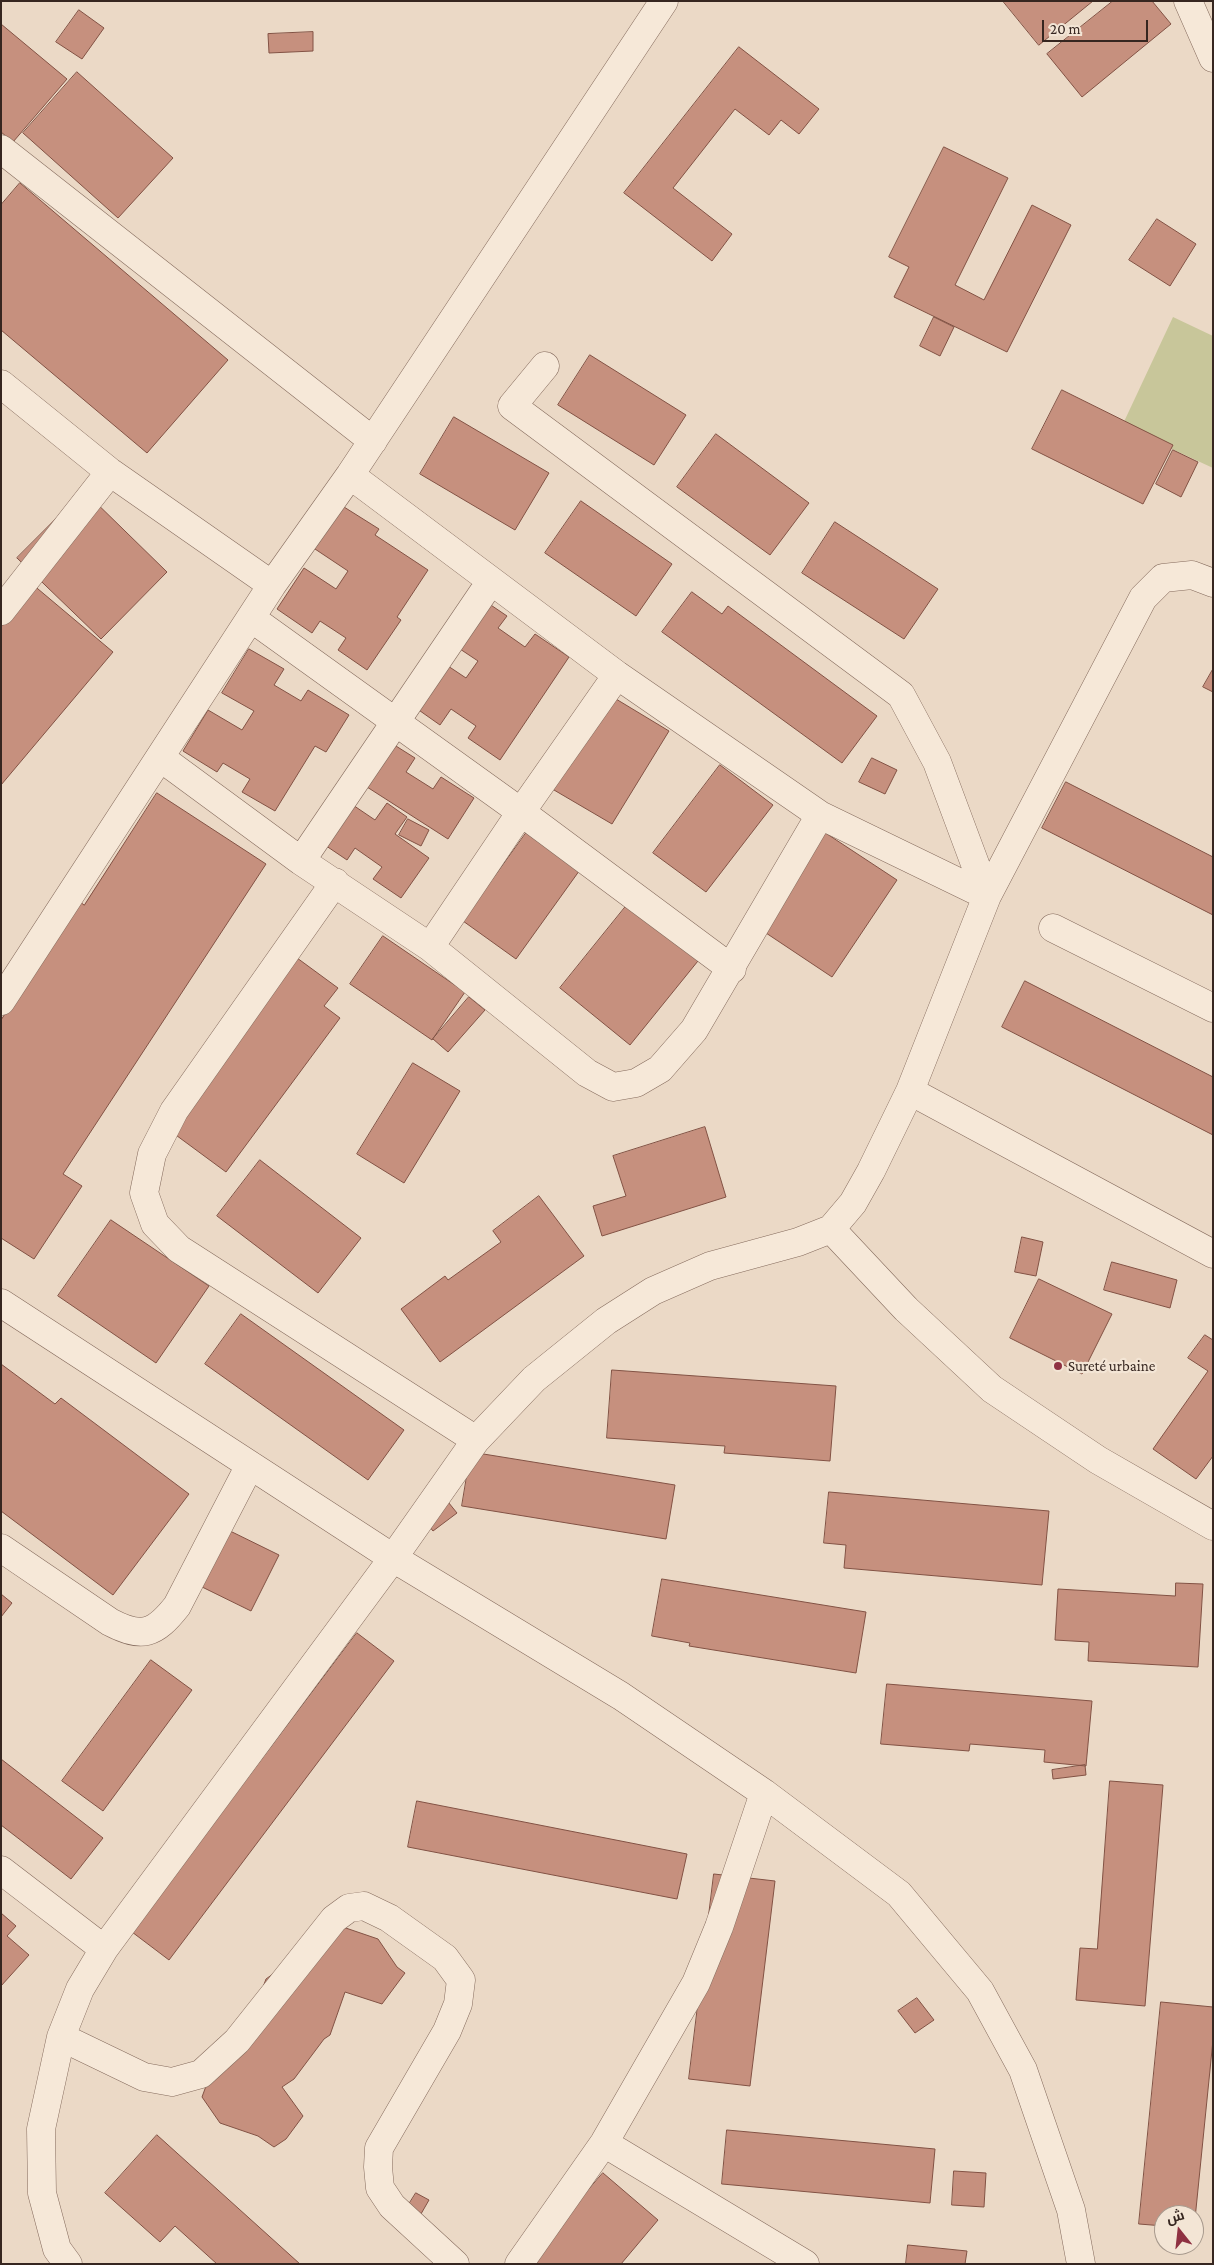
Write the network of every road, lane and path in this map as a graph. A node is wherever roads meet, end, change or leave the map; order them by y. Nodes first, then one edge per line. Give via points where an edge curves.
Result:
1 (664, 1) edge
2 (1188, 1) edge
3 (1207, 30) edge
4 (1213, 58) edge
5 (1, 149) edge
6 (545, 366) dead end
7 (1, 384) edge
8 (373, 441) junction
9 (110, 472) junction
10 (350, 475) junction
11 (491, 581) junction
12 (1213, 584) edge
13 (272, 585) junction
14 (2, 610) edge
15 (252, 618) junction
16 (618, 676) junction
17 (396, 721) junction
18 (161, 758) junction
19 (521, 812) junction
20 (820, 815) junction
21 (301, 861) junction
22 (335, 882) junction
23 (987, 896) junction
24 (1054, 928) dead end
25 (430, 947) junction
26 (732, 969) junction
27 (5, 987) edge
28 (1213, 1008) edge
29 (910, 1091) junction
30 (831, 1229) junction
31 (1213, 1254) edge
32 (1, 1303) edge
33 (476, 1440) junction
34 (250, 1466) junction
35 (1213, 1526) edge
36 (1, 1548) edge
37 (393, 1558) junction
38 (764, 1793) junction
39 (1, 1870) edge
40 (104, 1948) junction
41 (61, 2037) junction
42 (604, 2144) junction
43 (68, 2264) edge
44 (455, 2264) edge
45 (520, 2264) edge
46 (806, 2264) edge
47 (1081, 2264) edge

1 - 8 street
2 - 3 street
3 - 4 street
5 - 8 street
6 - 23 street via 512,406 900,695 937,762
7 - 9 street
8 - 10 street
9 - 13 street
9 - 14 street
10 - 11 street
10 - 13 street
11 - 16 street
11 - 17 street
12 - 23 street via 1192,576 1163,578 1143,598
13 - 15 street
15 - 17 street
15 - 18 street
16 - 19 street
16 - 20 street
17 - 19 street
17 - 21 street
18 - 21 street
18 - 27 street
19 - 25 street
19 - 26 street
20 - 23 street
20 - 26 street
21 - 22 street
22 - 25 street
22 - 33 street via 174,1111 152,1154 144,1193 155,1224 179,1249
23 - 29 street
24 - 28 street
25 - 26 street via 588,1073 613,1087 636,1083 660,1069 694,1030
29 - 30 street via 871,1172
29 - 31 street
30 - 33 street via 798,1242 710,1266 653,1292 606,1321 534,1379
30 - 35 street via 906,1310 992,1389 1098,1460
32 - 34 street
33 - 37 street
34 - 36 street via 177,1606 165,1621 149,1632 129,1632 110,1622
34 - 37 street
37 - 38 street via 621,1696
37 - 40 street
38 - 42 street via 720,1927 696,1983
38 - 47 street via 900,1894 980,1991 1023,2070 1070,2210
39 - 40 street
40 - 41 street via 80,1989
41 - 43 street via 41,2129 42,2193 57,2249
41 - 44 street via 144,2077 172,2082 201,2074 237,2041 334,1920 349,1908 364,1906 390,1918 445,1958 461,1980 458,2004 447,2031 379,2148 380,2188 392,2206
42 - 45 street
42 - 46 street

